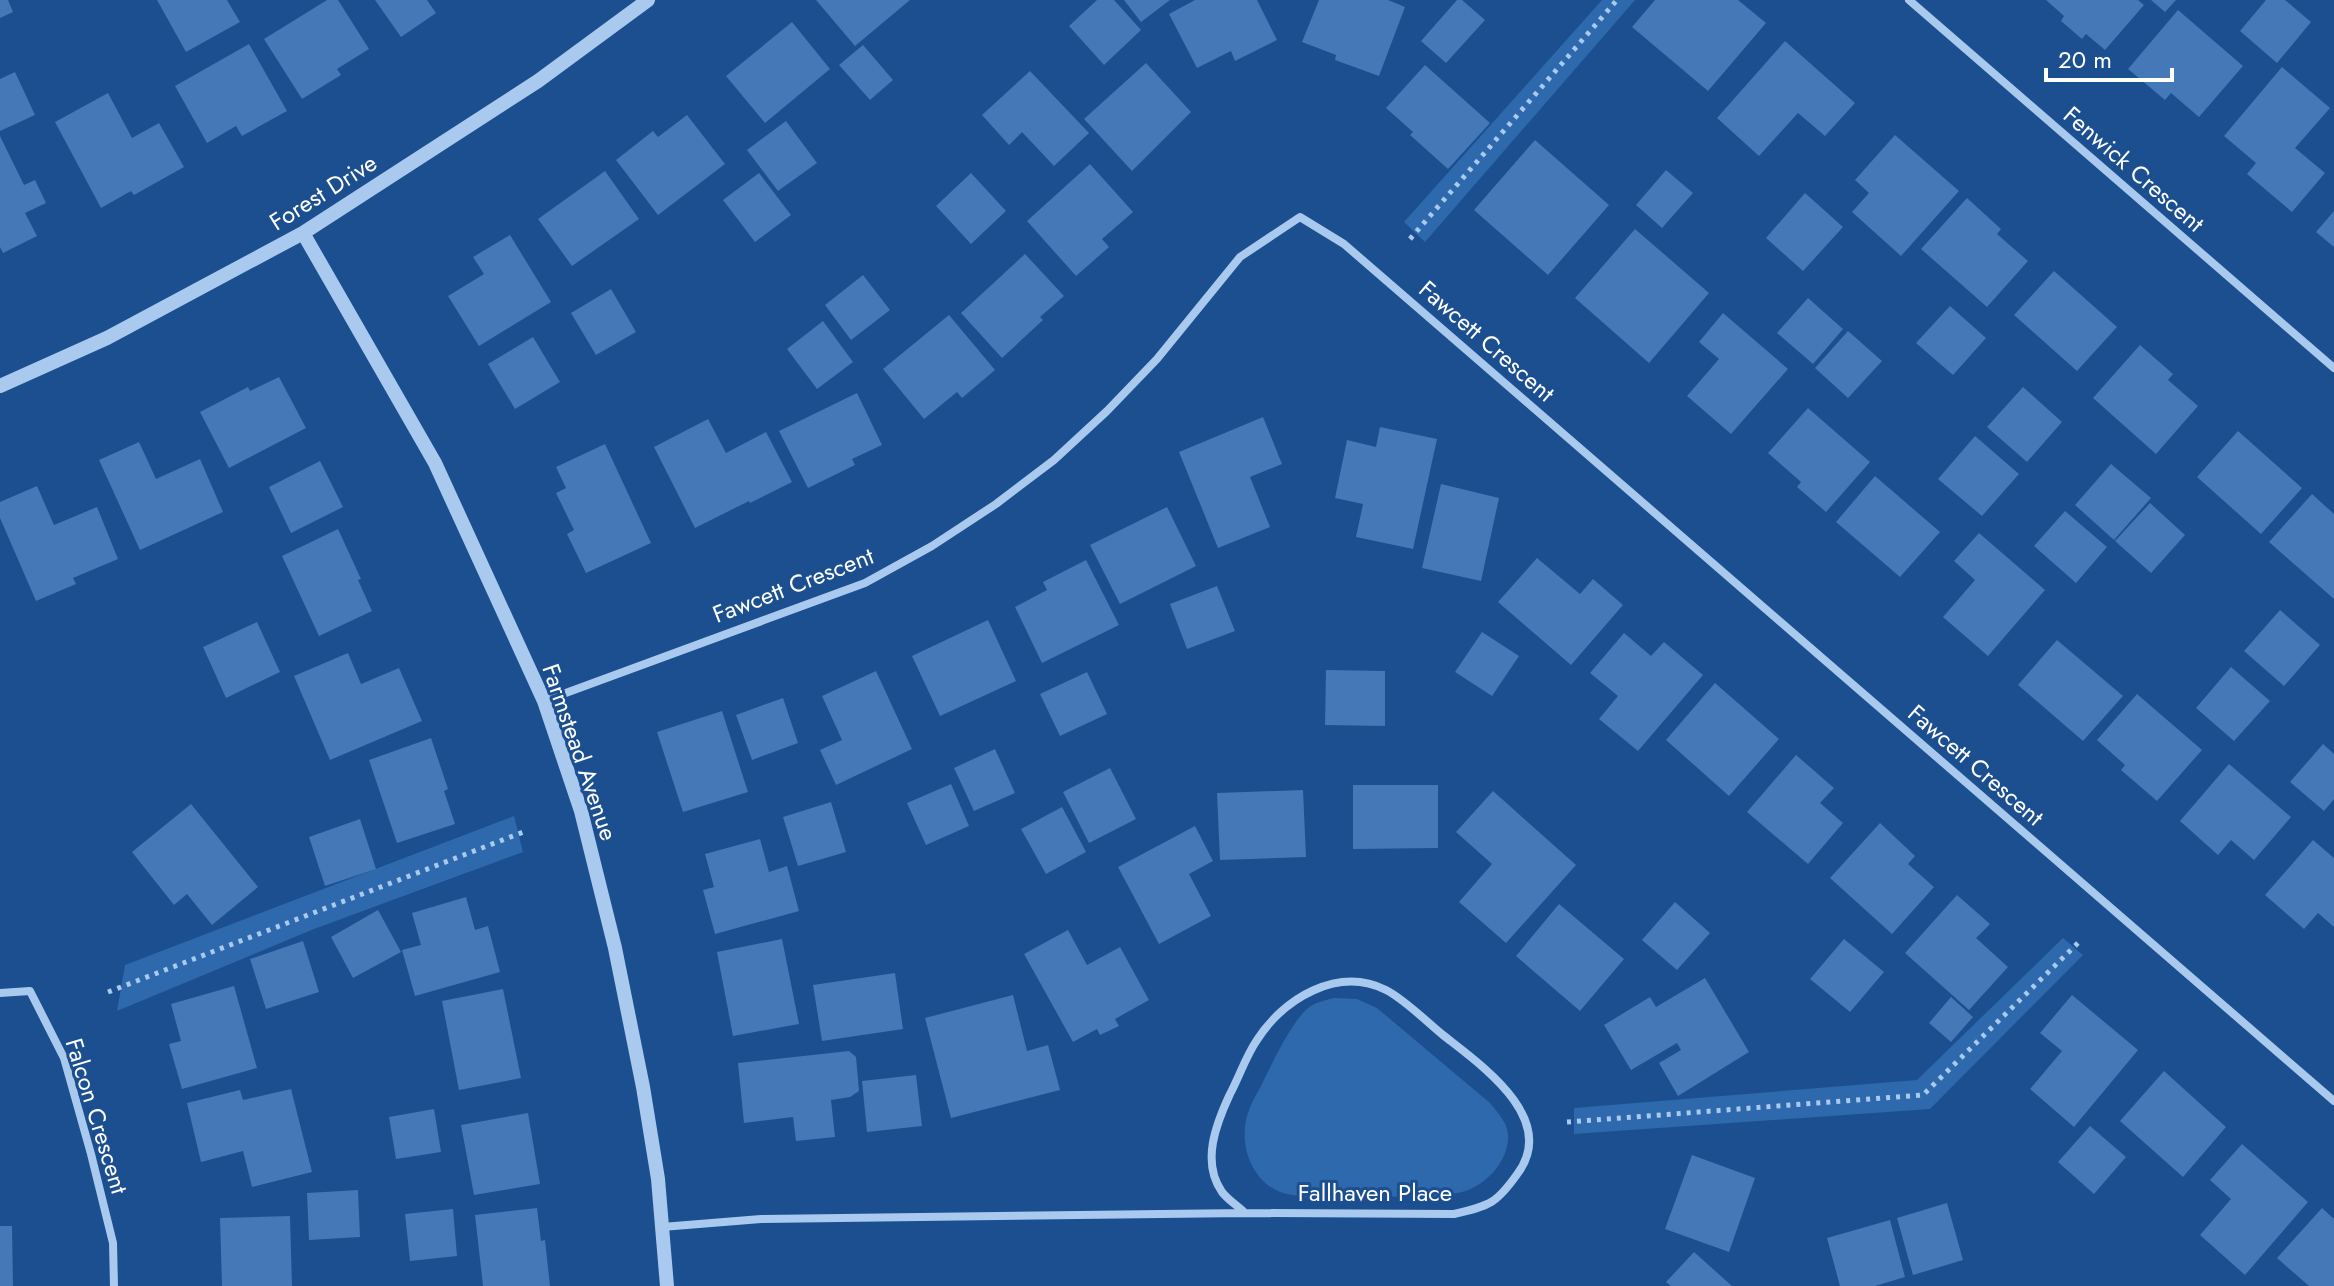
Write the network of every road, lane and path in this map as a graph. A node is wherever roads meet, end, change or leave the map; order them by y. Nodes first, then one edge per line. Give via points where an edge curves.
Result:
1 (648, 0) edge
2 (1617, 0) edge
3 (1909, 0) edge
4 (303, 233) junction
5 (1410, 239) dead end
6 (2334, 368) edge
7 (0, 386) edge
8 (544, 701) junction
9 (526, 831) dead end
10 (2080, 941) dead end
11 (108, 992) dead end
12 (0, 993) edge
13 (2334, 1101) edge
14 (1567, 1122) dead end
15 (1245, 1213) junction
16 (662, 1227) junction
17 (114, 1286) edge
18 (667, 1286) edge

1 - 4 street, Forest Drive via 538,81
2 - 5 path
3 - 6 street, Fenwick Crescent
4 - 7 street, Forest Drive via 107,338
4 - 8 street, Farmstead Avenue via 435,463
8 - 13 street, Fawcett Crescent via 865,583 932,546 1054,460 1157,359 1240,257 1300,217 1353,252
8 - 16 street, Farmstead Avenue via 581,811 615,948 643,1087
9 - 11 path
10 - 14 path via 1923,1095
12 - 17 street, Falcon Crescent via 30,991 64,1058 113,1243
15 - 15 street, Fallhaven Place via 1222,1192 1210,1162 1213,1139 1257,1039 1284,1009 1318,988 1359,981 1388,991 1506,1088 1525,1114 1525,1164 1503,1195 1484,1207 1454,1214
15 - 16 street, Fallhaven Place via 761,1219
16 - 18 street, Farmstead Avenue

